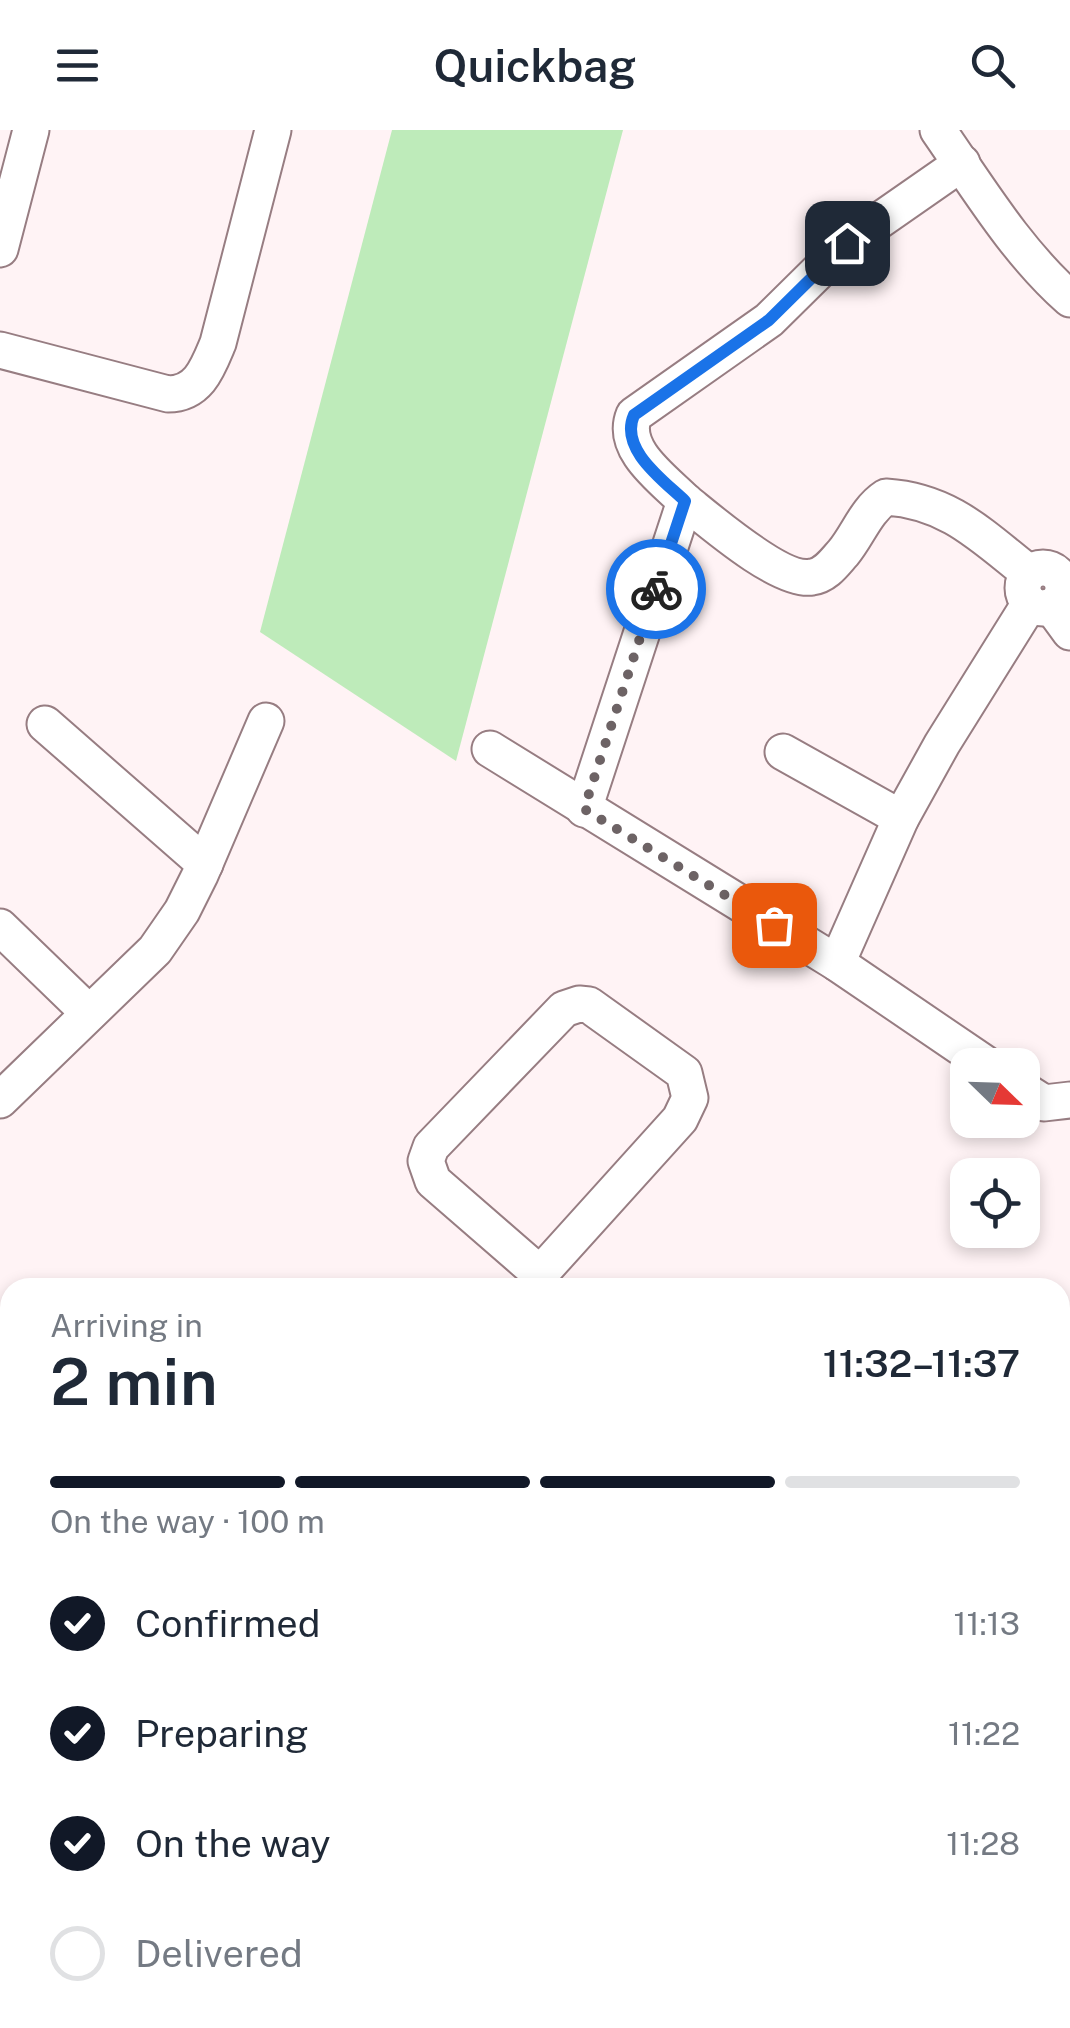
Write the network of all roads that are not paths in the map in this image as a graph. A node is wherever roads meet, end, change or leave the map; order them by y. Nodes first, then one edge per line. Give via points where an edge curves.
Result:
1 (31, 130) edge
2 (273, 130) edge
3 (938, 130) edge
4 (962, 164) junction
5 (0, 249) edge
6 (1070, 299) edge
7 (0, 350) edge
8 (685, 501) junction
9 (1051, 592) edge
10 (266, 721) dead end
11 (45, 724) dead end
12 (490, 749) dead end
13 (783, 752) dead end
14 (584, 809) junction
15 (902, 818) junction
16 (205, 864) junction
17 (0, 927) edge
18 (836, 963) junction
19 (89, 1013) junction
20 (963, 1048) edge
21 (0, 1100) edge
22 (1070, 1100) edge
23 (1040, 1101) edge
24 (533, 1278) edge
25 (539, 1278) edge

1 - 5 street
2 - 7 street via 218,343 193,387 168,394
3 - 4 street
4 - 6 street via 1015,242
4 - 8 street via 847,243 769,320 634,415 632,445
8 - 9 street via 798,578 825,573 886,498 910,499 938,507
8 - 14 street
9 - 15 street via 942,744
10 - 16 street
11 - 16 street
12 - 14 street
13 - 15 street
14 - 18 street
15 - 18 street
16 - 19 street via 155,950
17 - 19 street
18 - 20 street
19 - 21 street
22 - 23 street
24 - 25 street via 433,1182 426,1161 431,1147 564,1009 589,1005 684,1074 690,1098 680,1119

